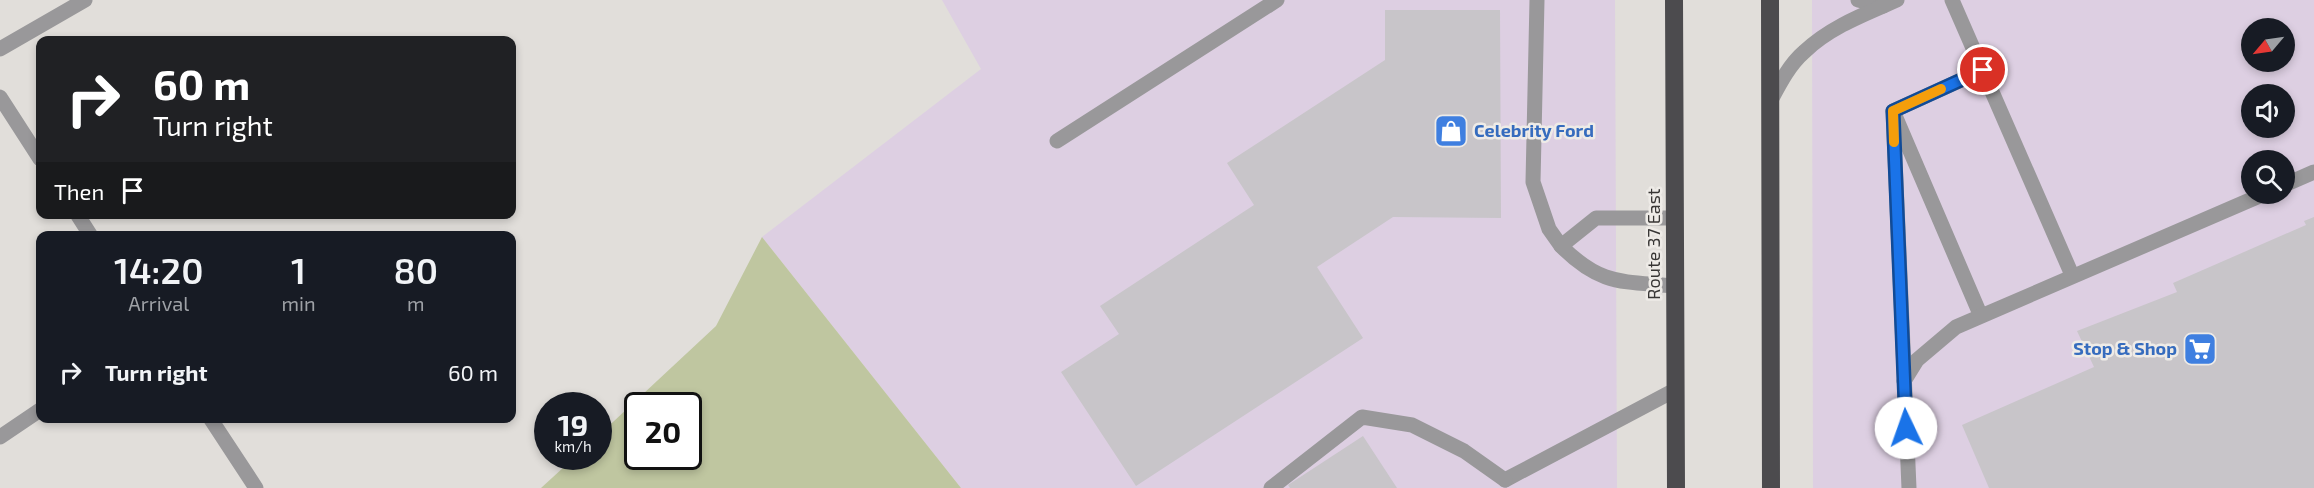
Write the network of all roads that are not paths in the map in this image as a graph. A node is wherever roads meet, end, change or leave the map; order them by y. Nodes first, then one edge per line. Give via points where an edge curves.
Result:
1 (85, 0) edge
2 (1277, 0) edge
3 (1537, 0) edge
4 (1674, 0) edge
5 (1770, 0) edge
6 (1858, 0) edge
7 (1952, 0) edge
8 (1890, 3) edge
9 (0, 49) edge
10 (1983, 70) junction
11 (0, 97) edge
12 (1770, 102) junction
13 (1893, 111) junction
14 (1057, 141) dead end
15 (36, 153) edge
16 (2314, 172) edge
17 (2295, 180) edge
18 (2241, 204) edge
19 (1675, 218) junction
20 (1561, 246) junction
21 (2072, 275) junction
22 (1674, 286) junction
23 (1980, 314) junction
24 (1904, 381) junction
25 (1675, 390) junction
26 (36, 413) edge
27 (213, 423) edge
28 (0, 437) edge
29 (1911, 483) edge
30 (1505, 484) edge
31 (256, 488) edge
32 (1271, 488) edge
33 (1676, 488) edge
34 (1771, 488) edge

1 - 9 street
2 - 14 street
3 - 20 street via 1533,182 1550,229
4 - 19 highway, Route 37 East
5 - 12 highway
6 - 8 street
7 - 10 street
8 - 12 street via 1849,20 1803,52
10 - 13 street
10 - 21 street
11 - 15 street
12 - 34 highway
13 - 23 street
13 - 24 street
16 - 17 street
18 - 21 street
19 - 20 street via 1596,218
19 - 22 highway, Route 37 East
20 - 22 street via 1598,276
21 - 23 street
22 - 25 highway, Route 37 East
23 - 24 street via 1934,344 1917,360
24 - 29 street
25 - 30 street
25 - 33 highway, Route 37 East
26 - 28 street
27 - 31 street
30 - 32 street via 1464,451 1412,425 1362,417

